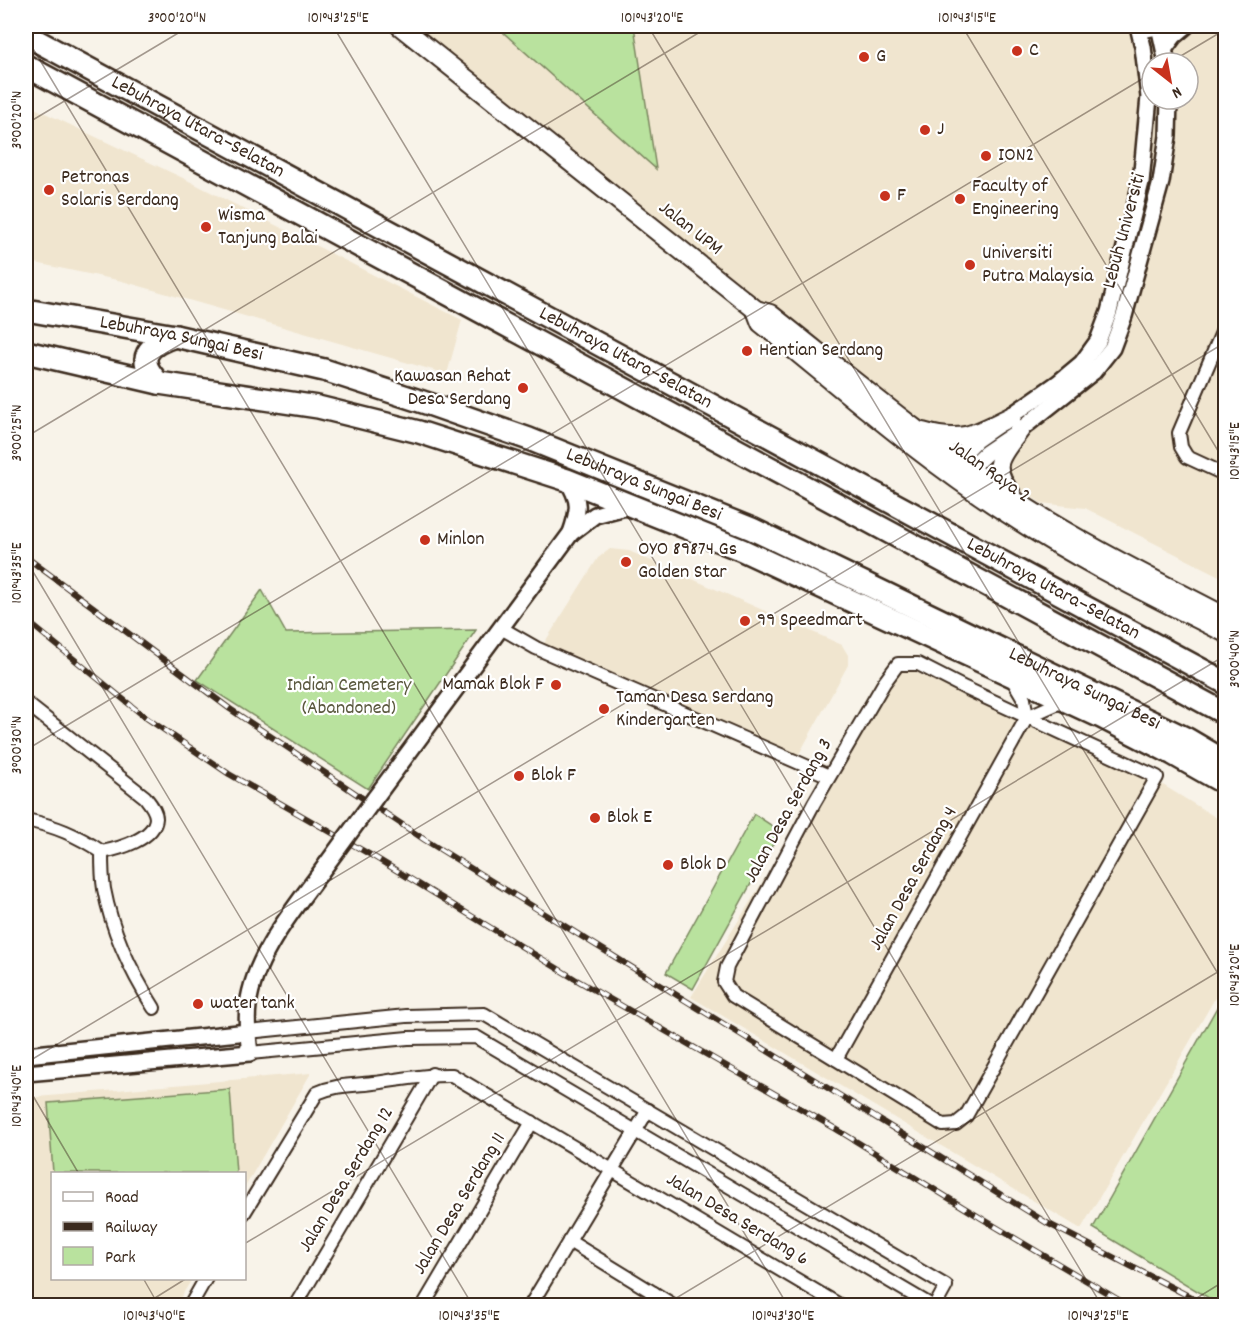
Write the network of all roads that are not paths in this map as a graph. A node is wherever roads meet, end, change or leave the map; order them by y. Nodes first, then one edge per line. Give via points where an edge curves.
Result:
1 (400, 26) edge
2 (1163, 26) edge
3 (1186, 26) edge
4 (1139, 29) edge
5 (26, 35) edge
6 (1166, 51) edge
7 (1168, 51) edge
8 (26, 66) edge
9 (1169, 111) edge
10 (26, 310) edge
11 (756, 310) junction
12 (1226, 323) edge
13 (175, 336) junction
14 (26, 351) edge
15 (159, 383) junction
16 (1016, 423) junction
17 (916, 430) junction
18 (958, 470) junction
19 (1226, 475) edge
20 (567, 480) junction
21 (1019, 503) junction
22 (633, 505) junction
23 (571, 533) junction
24 (1226, 617) edge
25 (501, 628) junction
26 (1226, 633) edge
27 (1010, 674) junction
28 (1226, 683) edge
29 (1063, 701) junction
30 (26, 703) edge
31 (1226, 714) edge
32 (1027, 717) junction
33 (1226, 762) edge
34 (829, 776) junction
35 (1226, 784) edge
36 (26, 820) edge
37 (102, 852) junction
38 (154, 1008) dead end
39 (248, 1032) junction
40 (250, 1053) junction
41 (26, 1055) edge
42 (836, 1059) junction
43 (26, 1072) edge
44 (432, 1074) junction
45 (648, 1110) junction
46 (532, 1122) junction
47 (635, 1132) junction
48 (610, 1172) junction
49 (246, 1210) edge
50 (569, 1241) junction
51 (205, 1280) edge
52 (654, 1293) junction
53 (190, 1305) edge
54 (295, 1305) edge
55 (423, 1305) edge
56 (530, 1305) edge
57 (646, 1305) edge
58 (675, 1305) edge
59 (841, 1305) edge
60 (933, 1305) edge

1 - 11 main road, Jalan UPM
2 - 4 street
2 - 6 street
3 - 7 street via 1174,36
4 - 16 street, Lebuh Universiti via 1149,97 1141,183 1109,312 1098,341 1082,363
5 - 28 highway, Lebuhraya Utara–Selatan
8 - 31 highway, Lebuhraya Utara–Selatan
9 - 16 street, Lebuh Universiti via 1161,182 1112,348 1093,372
10 - 13 highway, Lebuhraya Sungai Besi
11 - 17 main road, Jalan UPM via 770,314
11 - 18 main road, Jalan Raya 2 via 761,323
12 - 19 street via 1179,433 1187,457
13 - 15 highway via 158,342 146,357 151,376
13 - 33 highway, Lebuhraya Sungai Besi via 324,370 529,439 731,521 1186,739
14 - 15 highway, Lebuhraya Sungai Besi
15 - 20 highway, Lebuhraya Sungai Besi via 318,407 419,432
16 - 17 main road via 959,438 941,438
16 - 18 street, Lebuh Universiti via 976,440
16 - 21 main road via 998,469 1003,483
17 - 18 main road, Jalan UPM
18 - 21 main road, Jalan Raya 2
18 - 26 main road, Jalan Raya 2 via 1045,537
20 - 22 highway, Lebuhraya Sungai Besi
20 - 23 street via 577,496 578,507
21 - 24 main road, Jalan Raya 2 via 1108,556
22 - 23 street via 594,515
22 - 27 highway, Lebuhraya Sungai Besi via 742,550
23 - 25 street
25 - 34 street via 536,648
25 - 39 street, bridge via 263,956 247,1007
27 - 29 highway, Lebuhraya Sungai Besi
27 - 32 street via 1024,699
29 - 32 street
29 - 35 highway, Lebuhraya Sungai Besi
30 - 37 street via 145,797 153,809 156,818 152,828 141,838
32 - 34 street, Jalan Desa Serdang 3 via 918,664 898,664
32 - 42 street, Jalan Desa Serdang 4
32 - 42 street via 1157,777 966,1116 956,1124 943,1125
34 - 42 street, Jalan Desa Serdang 3 via 727,967 724,982 734,996
36 - 37 street via 82,838
37 - 38 street via 104,888 117,935
39 - 40 street
39 - 41 street
39 - 45 street via 484,1014
40 - 43 street
40 - 47 street via 408,1038 476,1037
44 - 46 street, Jalan Desa Serdang 6 via 452,1075
44 - 49 street via 333,1086 317,1093
44 - 54 street, Jalan Desa Serdang 12
45 - 47 street
45 - 60 street via 946,1286
46 - 48 street, Jalan Desa Serdang 6
46 - 55 street, Jalan Desa Serdang 11
47 - 48 street
47 - 60 street
48 - 50 street
48 - 59 street, Jalan Desa Serdang 6
50 - 52 street
50 - 56 street
51 - 53 street
52 - 57 street
52 - 58 street

